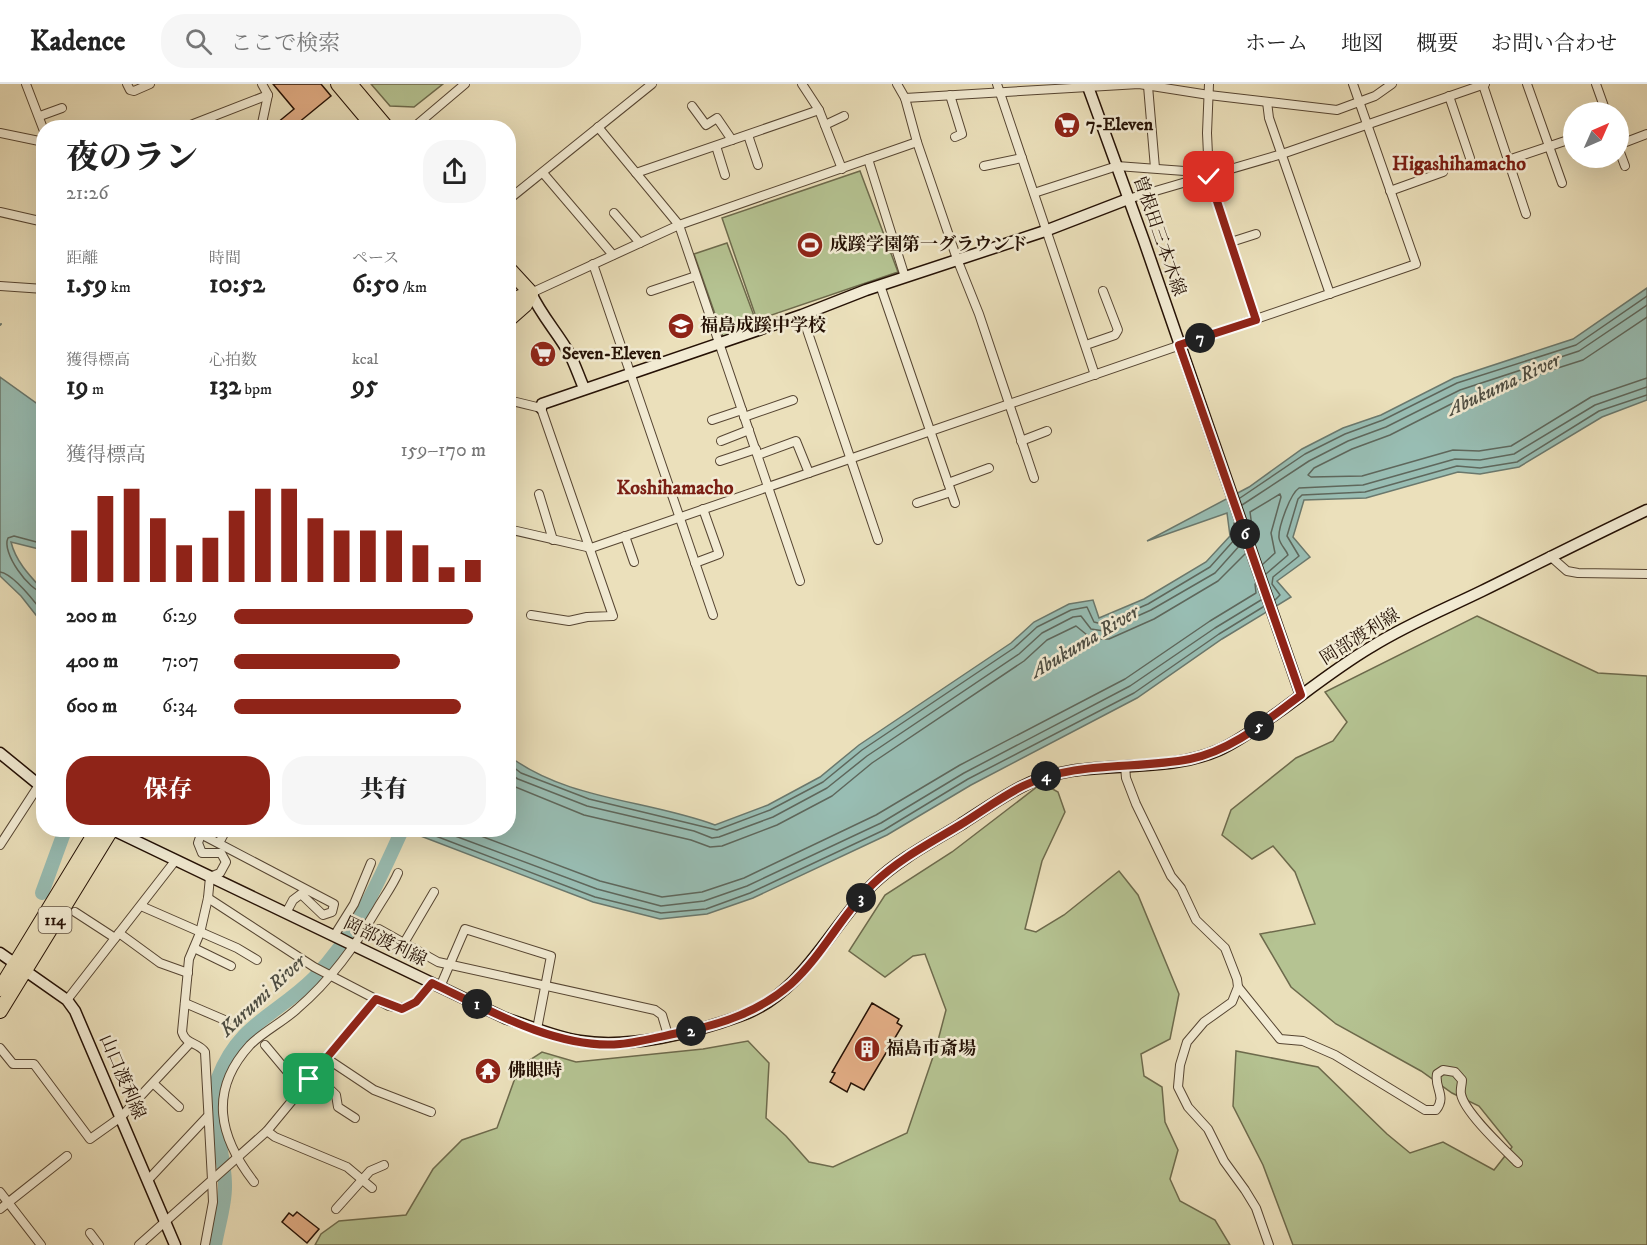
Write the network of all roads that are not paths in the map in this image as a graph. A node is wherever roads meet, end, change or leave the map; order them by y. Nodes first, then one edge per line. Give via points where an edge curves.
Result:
1 (26, 84) edge
2 (127, 84) edge
3 (150, 84) edge
4 (262, 84) edge
5 (338, 84) edge
6 (350, 84) edge
7 (465, 84) edge
8 (652, 84) edge
9 (802, 84) edge
10 (997, 84) edge
11 (1209, 84) edge
12 (1353, 84) edge
13 (1392, 84) edge
14 (1527, 84) edge
15 (1596, 84) edge
16 (901, 85) edge
17 (1484, 85) edge
18 (1088, 86) edge
19 (1148, 86) junction
20 (1000, 93) junction
21 (268, 95) junction
22 (950, 95) junction
23 (1209, 95) junction
24 (1449, 96) junction
25 (905, 98) junction
26 (1359, 101) junction
27 (1268, 102) junction
28 (1602, 102) edge
29 (692, 106) dead end
30 (62, 108) dead end
31 (819, 110) junction
32 (40, 116) junction
33 (844, 116) dead end
34 (41, 120) edge
35 (204, 120) edge
36 (263, 120) edge
37 (368, 120) edge
38 (380, 120) edge
39 (422, 120) edge
40 (1367, 124) junction
41 (825, 125) junction
42 (598, 127) junction
43 (0, 133) edge
44 (1647, 134) edge
45 (748, 135) junction
46 (955, 137) dead end
47 (36, 140) edge
48 (732, 140) junction
49 (1629, 141) edge
50 (917, 142) junction
51 (1563, 142) edge
52 (716, 146) junction
53 (1549, 147) junction
54 (1282, 154) junction
55 (1022, 158) junction
56 (868, 159) junction
57 (1470, 159) dead end
58 (1508, 160) junction
59 (758, 165) dead end
60 (984, 166) dead end
61 (1117, 166) junction
62 (1155, 168) junction
63 (842, 169) junction
64 (1443, 172) dead end
65 (543, 173) junction
66 (636, 173) junction
67 (725, 175) dead end
68 (1209, 177) junction
69 (1562, 183) dead end
70 (1390, 190) junction
71 (516, 191) edge
72 (1034, 193) junction
73 (1128, 199) junction
74 (0, 212) edge
75 (614, 213) dead end
76 (1526, 214) dead end
77 (36, 220) edge
78 (679, 225) junction
79 (1045, 231) junction
80 (1256, 234) dead end
81 (1231, 242) junction
82 (640, 243) junction
83 (613, 255) junction
84 (957, 260) junction
85 (593, 264) junction
86 (696, 276) junction
87 (905, 277) junction
88 (880, 285) junction
89 (0, 286) edge
90 (36, 288) edge
91 (651, 291) dead end
92 (1103, 291) dead end
93 (1330, 294) junction
94 (518, 298) edge
95 (802, 315) junction
96 (1256, 320) junction
97 (720, 344) junction
98 (1086, 345) junction
99 (1179, 345) junction
100 (631, 373) junction
101 (1095, 375) junction
102 (584, 388) junction
103 (793, 400) dead end
104 (516, 402) edge
105 (1009, 405) junction
106 (541, 408) junction
107 (743, 413) junction
108 (711, 420) dead end
109 (749, 430) junction
110 (932, 431) junction
111 (1047, 431) dead end
112 (721, 441) dead end
113 (1021, 441) junction
114 (757, 452) junction
115 (850, 459) junction
116 (720, 461) dead end
117 (989, 468) dead end
118 (809, 473) junction
119 (1034, 478) dead end
120 (948, 483) junction
121 (768, 486) junction
122 (951, 492) junction
123 (539, 494) dead end
124 (917, 503) dead end
125 (955, 503) dead end
126 (704, 509) junction
127 (1647, 510) edge
128 (679, 518) junction
129 (516, 531) edge
130 (625, 536) junction
131 (553, 540) junction
132 (878, 540) dead end
133 (591, 548) junction
134 (1551, 556) junction
135 (634, 562) dead end
136 (695, 563) junction
137 (1647, 574) edge
138 (800, 581) dead end
139 (531, 615) dead end
140 (713, 615) dead end
141 (1301, 695) junction
142 (0, 753) edge
143 (1125, 766) junction
144 (36, 783) edge
145 (36, 794) edge
146 (93, 837) edge
147 (107, 837) edge
148 (126, 837) edge
149 (197, 837) edge
150 (207, 837) edge
151 (222, 837) edge
152 (219, 843) junction
153 (0, 845) edge
154 (175, 861) junction
155 (370, 863) dead end
156 (398, 873) dead end
157 (210, 877) junction
158 (434, 892) dead end
159 (208, 898) junction
160 (141, 906) junction
161 (75, 912) dead end
162 (286, 913) junction
163 (379, 929) dead end
164 (200, 933) junction
165 (117, 936) junction
166 (336, 937) junction
167 (404, 943) junction
168 (354, 947) junction
169 (194, 948) junction
170 (0, 953) edge
171 (257, 960) dead end
172 (451, 965) junction
173 (231, 966) dead end
174 (20, 967) junction
175 (188, 973) junction
176 (331, 975) junction
177 (436, 985) junction
178 (546, 987) junction
179 (1238, 987) junction
180 (0, 989) edge
181 (376, 999) junction
182 (66, 1000) junction
183 (185, 1004) junction
184 (0, 1011) edge
185 (227, 1021) dead end
186 (537, 1029) junction
187 (668, 1035) junction
188 (190, 1043) junction
189 (265, 1045) dead end
190 (0, 1048) edge
191 (327, 1058) junction
192 (314, 1074) junction
193 (154, 1084) junction
194 (301, 1088) junction
195 (179, 1107) dead end
196 (430, 1112) dead end
197 (121, 1117) junction
198 (207, 1117) junction
199 (355, 1118) dead end
200 (267, 1131) junction
201 (67, 1156) dead end
202 (236, 1159) junction
203 (1518, 1163) dead end
204 (384, 1165) dead end
205 (363, 1179) junction
206 (148, 1180) junction
207 (212, 1180) junction
208 (254, 1182) dead end
209 (372, 1188) dead end
210 (0, 1192) edge
211 (8, 1202) junction
212 (0, 1209) edge
213 (336, 1209) dead end
214 (166, 1221) junction
215 (90, 1233) dead end
216 (41, 1245) edge
217 (99, 1245) edge
218 (139, 1245) edge
219 (175, 1245) edge
220 (205, 1245) edge
221 (1269, 1245) edge

1 - 32 street
2 - 3 street via 134,91
4 - 21 street
5 - 37 highway
6 - 38 highway
7 - 39 street
8 - 42 street
9 - 31 street
10 - 20 street
11 - 23 street
12 - 26 street
13 - 26 street
14 - 53 street
15 - 28 street
16 - 25 street
17 - 24 street
17 - 58 street
18 - 19 street
18 - 20 street
18 - 61 main road, 曽根田三本木線
19 - 23 street
19 - 62 street
20 - 22 street
20 - 55 street
21 - 35 street
21 - 36 street
22 - 25 street
22 - 46 street via 962,134
23 - 27 street
23 - 68 street
24 - 40 street
24 - 57 street
25 - 50 street
26 - 27 street via 1337,110
26 - 40 street
27 - 54 street via 1269,118
29 - 48 street via 706,125 717,118
30 - 32 street
31 - 41 street
31 - 45 street
32 - 34 street
33 - 41 street
40 - 54 street
40 - 70 street
41 - 63 street
42 - 65 street
42 - 66 street
43 - 47 street
44 - 49 street
45 - 48 street
45 - 59 street
48 - 52 street
50 - 56 street
50 - 84 street
51 - 53 street
52 - 66 street
52 - 67 street
53 - 58 street
53 - 69 street
54 - 68 street
54 - 93 street
55 - 60 street
55 - 72 street
56 - 63 street
56 - 87 street
58 - 76 street
61 - 62 street
61 - 72 street
61 - 73 main road, 曽根田三本木線
62 - 68 street via 1198,172
63 - 78 street
64 - 70 street
65 - 71 street
65 - 83 street
66 - 78 street
68 - 73 street
68 - 81 street
70 - 93 street via 1416,264
72 - 79 street
73 - 79 main road
73 - 99 main road, 曽根田三本木線
74 - 77 street
75 - 82 street
78 - 82 street
78 - 86 street
79 - 84 main road
79 - 98 street
80 - 81 street
81 - 96 street
82 - 83 street
83 - 85 street
84 - 87 main road
84 - 105 street
85 - 94 street
85 - 100 street
86 - 91 street
86 - 97 street
87 - 88 main road
88 - 95 main road
88 - 110 street
89 - 90 street
92 - 98 street via 1118,330 1115,335
93 - 96 street
94 - 102 main road via 540,313 569,354
95 - 97 main road
95 - 115 street
96 - 99 street
97 - 100 main road
97 - 107 street
98 - 101 street
99 - 101 street
99 - 141 main road, 曽根田三本木線
100 - 102 main road
100 - 128 street
101 - 105 street
102 - 106 main road via 542,404
103 - 107 street
104 - 106 street
105 - 110 street
105 - 113 street
106 - 133 street
107 - 108 street
107 - 109 street
109 - 112 street
109 - 114 street
110 - 115 street
110 - 120 street
111 - 113 street
113 - 119 street
114 - 116 street
114 - 118 street via 796,441
114 - 121 street
115 - 118 street
115 - 132 street
117 - 120 street
118 - 121 street
120 - 122 street
121 - 126 street
121 - 138 street
122 - 124 street
122 - 125 street
123 - 131 street
126 - 128 street
126 - 136 street via 719,554
127 - 134 main road, 岡部渡利線
128 - 130 street
128 - 136 street
129 - 131 street
130 - 133 street
130 - 135 street
131 - 133 street
133 - 139 street via 613,616 569,621
134 - 137 street via 1567,571
134 - 141 main road, 岡部渡利線 via 1393,633
136 - 140 street
141 - 143 main road, 岡部渡利線 via 1218,751 1191,759
142 - 144 main road
143 - 179 street via 1136,804 1171,876 1192,914 1227,951
143 - 187 main road, 岡部渡利線 via 1058,772 1020,788 886,873 872,885 816,957 766,1003 740,1017
145 - 153 street
146 - 174 highway, 114
147 - 174 highway, 114
148 - 154 main road, 岡部渡利線
149 - 157 street via 202,853 222,853 226,862 220,873
150 - 152 street
151 - 152 street
152 - 162 street via 334,904 332,912 323,915 302,894 293,900
154 - 157 main road, 岡部渡利線
154 - 160 street
155 - 166 street
156 - 168 street
157 - 159 street
157 - 162 main road, 岡部渡利線
158 - 167 street
159 - 164 street
159 - 176 street
160 - 164 street
160 - 165 street
161 - 165 street
162 - 166 main road, 岡部渡利線
163 - 167 street
164 - 169 street
164 - 171 street
165 - 175 street via 160,963
165 - 182 street
166 - 168 main road, 岡部渡利線
167 - 172 street
168 - 176 street
168 - 177 main road, 岡部渡利線
169 - 173 street
169 - 175 street
170 - 174 main road, 山口渡利線
172 - 177 street
172 - 178 street
172 - 178 street via 465,929 551,956
174 - 180 highway, 114
174 - 182 main road, 山口渡利線
174 - 184 highway, 114
175 - 183 street
176 - 181 street
176 - 202 street via 296,1010 251,1045 229,1078 223,1120
177 - 181 street via 402,1009
177 - 186 main road, 岡部渡利線
178 - 186 street
178 - 187 street via 654,1010 662,1015
179 - 203 street via 1280,1039 1303,1041 1335,1055 1425,1110 1436,1110 1441,1102 1437,1074 1443,1070 1455,1072 1462,1080 1464,1102
179 - 221 street via 1232,1002 1204,1022 1187,1042 1178,1087 1256,1208
181 - 191 street
182 - 197 main road, 山口渡利線 via 82,1026
183 - 185 street
183 - 188 street via 182,1032
186 - 187 main road, 岡部渡利線 via 600,1044
188 - 193 street
188 - 198 street via 205,1052
189 - 194 street
190 - 197 street via 13,1064 34,1064 90,1139
191 - 192 street
191 - 196 street via 374,1090
192 - 194 street
192 - 199 street via 336,1095 338,1107
193 - 195 street
193 - 197 street
194 - 200 street
197 - 206 main road, 山口渡利線
198 - 206 street
198 - 207 street
200 - 202 street
200 - 205 street via 347,1167
201 - 211 street
202 - 207 street
202 - 208 street
204 - 205 street via 375,1167
205 - 209 street
205 - 213 street
206 - 214 main road, 山口渡利線
207 - 214 street
207 - 220 street via 213,1202
210 - 211 street
211 - 212 street
211 - 216 street
214 - 218 street
214 - 219 main road, 山口渡利線
215 - 217 street

